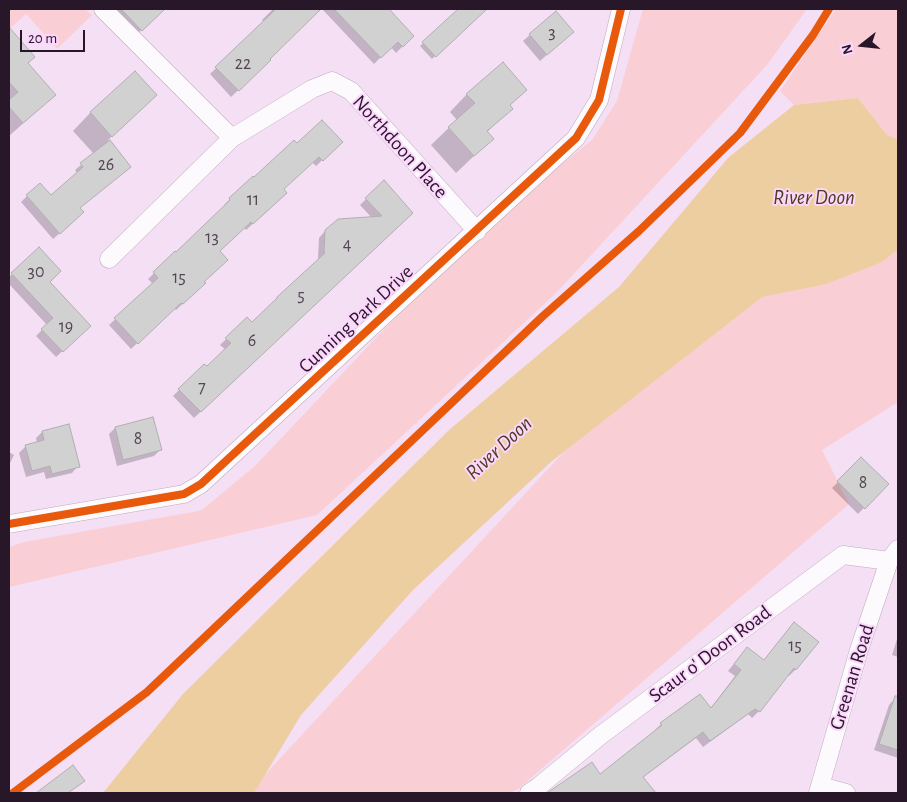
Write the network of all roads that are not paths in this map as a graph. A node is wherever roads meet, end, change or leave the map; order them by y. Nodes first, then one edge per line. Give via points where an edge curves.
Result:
1 (103, 9) edge
2 (621, 9) edge
3 (232, 138) junction
4 (477, 231) junction
5 (108, 258) dead end
6 (9, 524) edge
7 (894, 555) edge
8 (819, 790) edge
9 (529, 793) edge
10 (846, 793) edge

1 - 3 street
2 - 4 street, Cunning Park Drive via 599,100 576,138
3 - 4 street, Northdoon Place via 312,89 332,81 351,91
3 - 5 street, Northdoon Place
4 - 6 street, Cunning Park Drive via 201,484 184,494
7 - 8 street, Greenan Road via 859,650
7 - 9 street, Scaur o' Doon Road via 843,555 601,735
8 - 10 street

